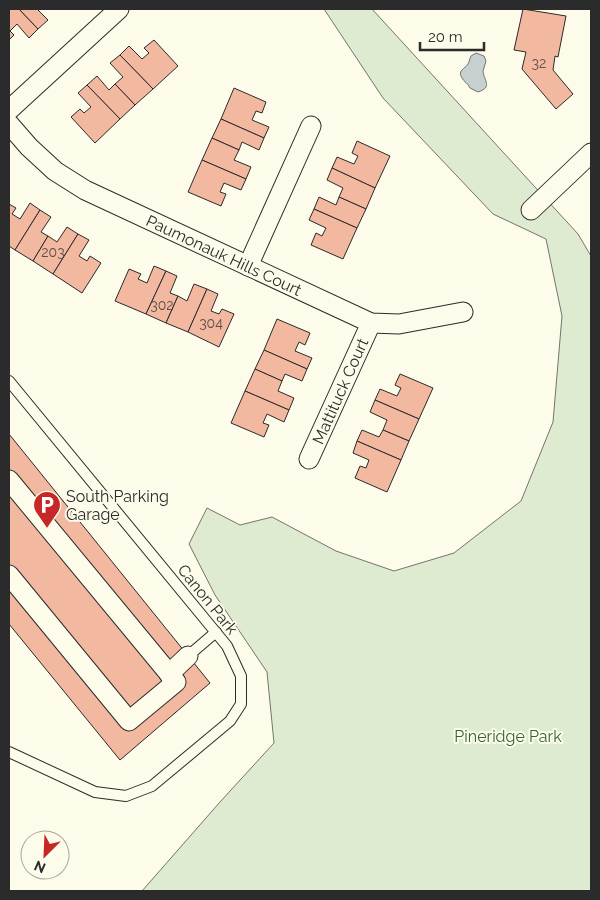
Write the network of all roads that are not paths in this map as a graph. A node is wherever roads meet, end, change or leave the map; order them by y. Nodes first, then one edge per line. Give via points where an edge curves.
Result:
1 (119, 9) edge
2 (9, 110) edge
3 (9, 124) edge
4 (312, 126) dead end
5 (591, 153) edge
6 (530, 210) dead end
7 (248, 266) junction
8 (463, 312) dead end
9 (371, 323) junction
10 (9, 381) edge
11 (309, 459) dead end
12 (9, 480) edge
13 (9, 575) edge
14 (216, 632) junction
15 (188, 656) joint
16 (169, 674) junction
17 (9, 752) edge

1 - 2 street
3 - 7 street, Paumonauk Hills Court via 55,171 85,190
4 - 7 street
5 - 6 street
7 - 9 street, Paumonauk Hills Court
8 - 9 street, Paumonauk Hills Court via 399,324
9 - 11 street, Mattituck Court
10 - 14 lane, Canon Park
12 - 16 street
13 - 16 street via 130,721 176,682
14 - 15 lane
14 - 17 lane, Canon Park via 227,646 241,676 241,704 230,721 152,786 126,796 95,792
15 - 16 street

